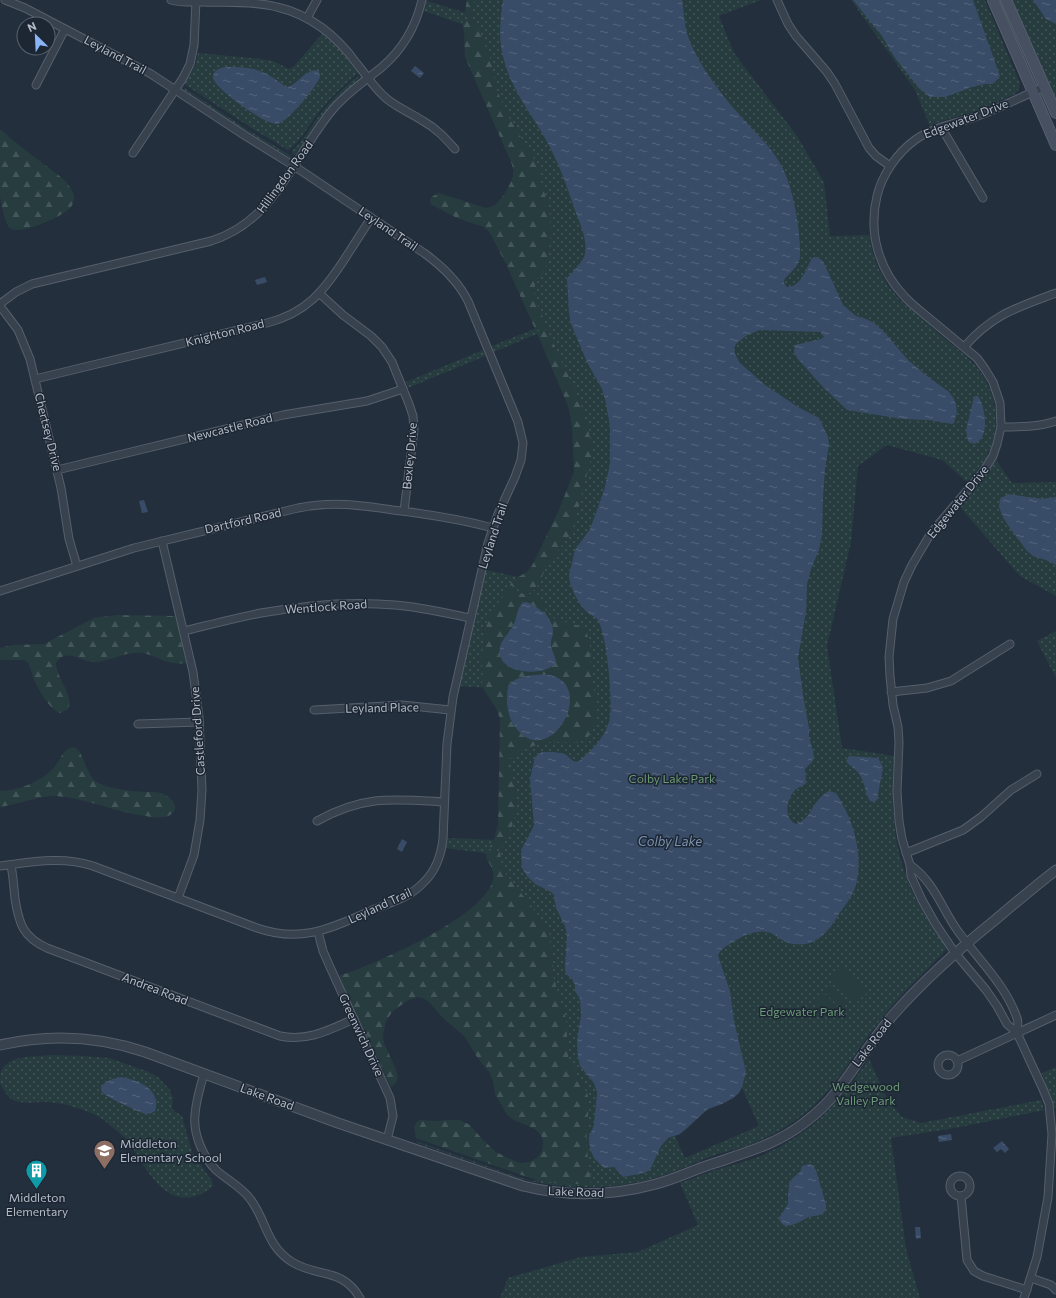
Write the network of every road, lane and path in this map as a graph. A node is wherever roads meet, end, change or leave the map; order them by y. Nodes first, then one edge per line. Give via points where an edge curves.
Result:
1 (5, 0) edge
2 (171, 0) edge
3 (317, 0) edge
4 (422, 0) edge
5 (777, 0) edge
6 (993, 0) edge
7 (1006, 0) edge
8 (195, 1) edge
9 (307, 18) junction
10 (65, 29) junction
11 (368, 78) junction
12 (36, 84) dead end
13 (1044, 87) junction
14 (175, 90) junction
15 (1032, 92) junction
16 (1056, 113) edge
17 (941, 127) junction
18 (1056, 145) edge
19 (455, 149) dead end
20 (133, 153) dead end
21 (294, 166) junction
22 (890, 166) junction
23 (983, 198) dead end
24 (372, 218) junction
25 (319, 293) junction
26 (1056, 294) edge
27 (0, 305) edge
28 (964, 347) junction
29 (35, 379) junction
30 (403, 389) junction
31 (1056, 421) edge
32 (1001, 427) junction
33 (57, 470) junction
34 (404, 511) junction
35 (493, 528) junction
36 (162, 541) junction
37 (77, 566) junction
38 (0, 591) edge
39 (470, 618) junction
40 (184, 631) junction
41 (1010, 644) dead end
42 (891, 692) junction
43 (314, 710) dead end
44 (450, 710) junction
45 (199, 722) junction
46 (138, 724) dead end
47 (1037, 774) dead end
48 (444, 802) junction
49 (317, 821) dead end
50 (906, 853) junction
51 (11, 865) junction
52 (910, 865) junction
53 (0, 866) edge
54 (1056, 870) edge
55 (178, 898) junction
56 (318, 932) junction
57 (967, 942) junction
58 (955, 953) junction
59 (1056, 1015) edge
60 (354, 1019) junction
61 (1017, 1033) junction
62 (0, 1045) edge
63 (957, 1061) dead end
64 (204, 1074) junction
65 (387, 1140) junction
66 (1053, 1167) edge
67 (961, 1196) dead end
68 (1031, 1278) junction
69 (1056, 1290) edge
70 (1026, 1296) edge
71 (360, 1298) edge

1 - 10 street, Leyland Trail
2 - 8 street
3 - 9 street
4 - 11 street, Hillingdon Road via 415,23 404,43
5 - 22 street via 796,36 835,84 869,148
6 - 15 main road
7 - 13 main road
8 - 9 street via 269,5
8 - 14 street via 193,55 188,70
9 - 11 street via 340,42
10 - 12 street
10 - 14 street, Leyland Trail via 140,68
11 - 19 street via 388,100 431,126
11 - 21 street, Hillingdon Road via 331,112
13 - 15 street, Edgewater Drive
13 - 16 main road
14 - 20 street
14 - 21 street, Leyland Trail
15 - 17 street, Edgewater Drive via 976,117
15 - 18 main road
17 - 22 street, Edgewater Drive via 916,139
17 - 23 street
21 - 24 street, Leyland Trail
21 - 27 street, Hillingdon Road via 259,214 227,235 38,282 16,292
22 - 28 street, Edgewater Drive via 874,207 874,234 885,272 905,298
24 - 25 street, Knighton Road
24 - 35 street, Leyland Trail via 437,263 458,286 470,306 517,419 523,443 521,460
25 - 29 street, Knighton Road via 302,308 278,320
25 - 30 street, Bexley Drive via 379,344 392,362
26 - 28 street via 1005,313 984,327
27 - 29 street, Chertsey Drive via 21,335 28,350
28 - 32 street, Edgewater Drive via 976,358 993,382 1000,403
29 - 33 street, Chertsey Drive
30 - 33 street, Newcastle Road via 367,401 283,415
30 - 34 street, Bexley Drive via 412,410 414,424
31 - 32 street via 1038,426
32 - 42 street, Edgewater Drive via 990,462 931,533 904,582 890,638
33 - 37 street, Chertsey Drive via 69,540
34 - 35 street, Dartford Road via 453,518
34 - 36 street, Dartford Road via 346,504 317,504
35 - 39 street, Leyland Trail
36 - 37 street, Dartford Road
36 - 40 street, Castleford Drive
37 - 38 street, Dartford Road
39 - 40 street, Wentlock Road via 407,606 350,604 262,613
39 - 44 street, Leyland Trail
40 - 45 street, Castleford Drive via 196,685
41 - 42 street via 951,681 927,688
42 - 50 street, Edgewater Drive via 899,742 899,821
43 - 44 street, Leyland Place via 402,705
44 - 48 street, Leyland Trail
45 - 46 street
45 - 55 street, Castleford Drive via 202,790 200,820 194,855
47 - 50 street via 1011,790 963,830
48 - 49 street via 391,799 371,801 346,807
48 - 56 street, Leyland Trail via 441,850 434,869 422,885 404,897
50 - 52 street, Edgewater Drive
51 - 53 street, Leyland Trail
51 - 55 street, Leyland Trail via 52,860 81,862
51 - 60 street, Andrea Road via 21,925 31,938 47,948 280,1036 313,1036
52 - 57 street, Edgewater Drive via 936,893 953,924
52 - 58 street, Edgewater Drive via 911,876 922,900
54 - 57 street, Lake Road
55 - 56 street, Leyland Trail via 266,931 294,934
56 - 60 street, Greenwich Drive via 327,960
57 - 58 street, Lake Road
57 - 61 street, Edgewater Drive via 1009,1000 1018,1020
58 - 61 street, Edgewater Drive via 986,990 1007,1024
58 - 65 street, Lake Road via 893,1015 837,1092 805,1122 761,1148 670,1180 633,1190 602,1194 550,1192 511,1183
59 - 61 street
60 - 65 street, Greenwich Drive via 391,1101 391,1128
61 - 63 street
61 - 66 street via 1049,1104
62 - 64 street, Lake Road via 44,1038 97,1041 139,1050
64 - 65 street, Lake Road
64 - 71 street via 194,1116 200,1145 210,1163 249,1197 271,1240 284,1255 302,1267 338,1277 354,1289
66 - 68 street via 1041,1238
67 - 70 street via 967,1257 972,1269
68 - 69 street via 1051,1285
68 - 70 street

